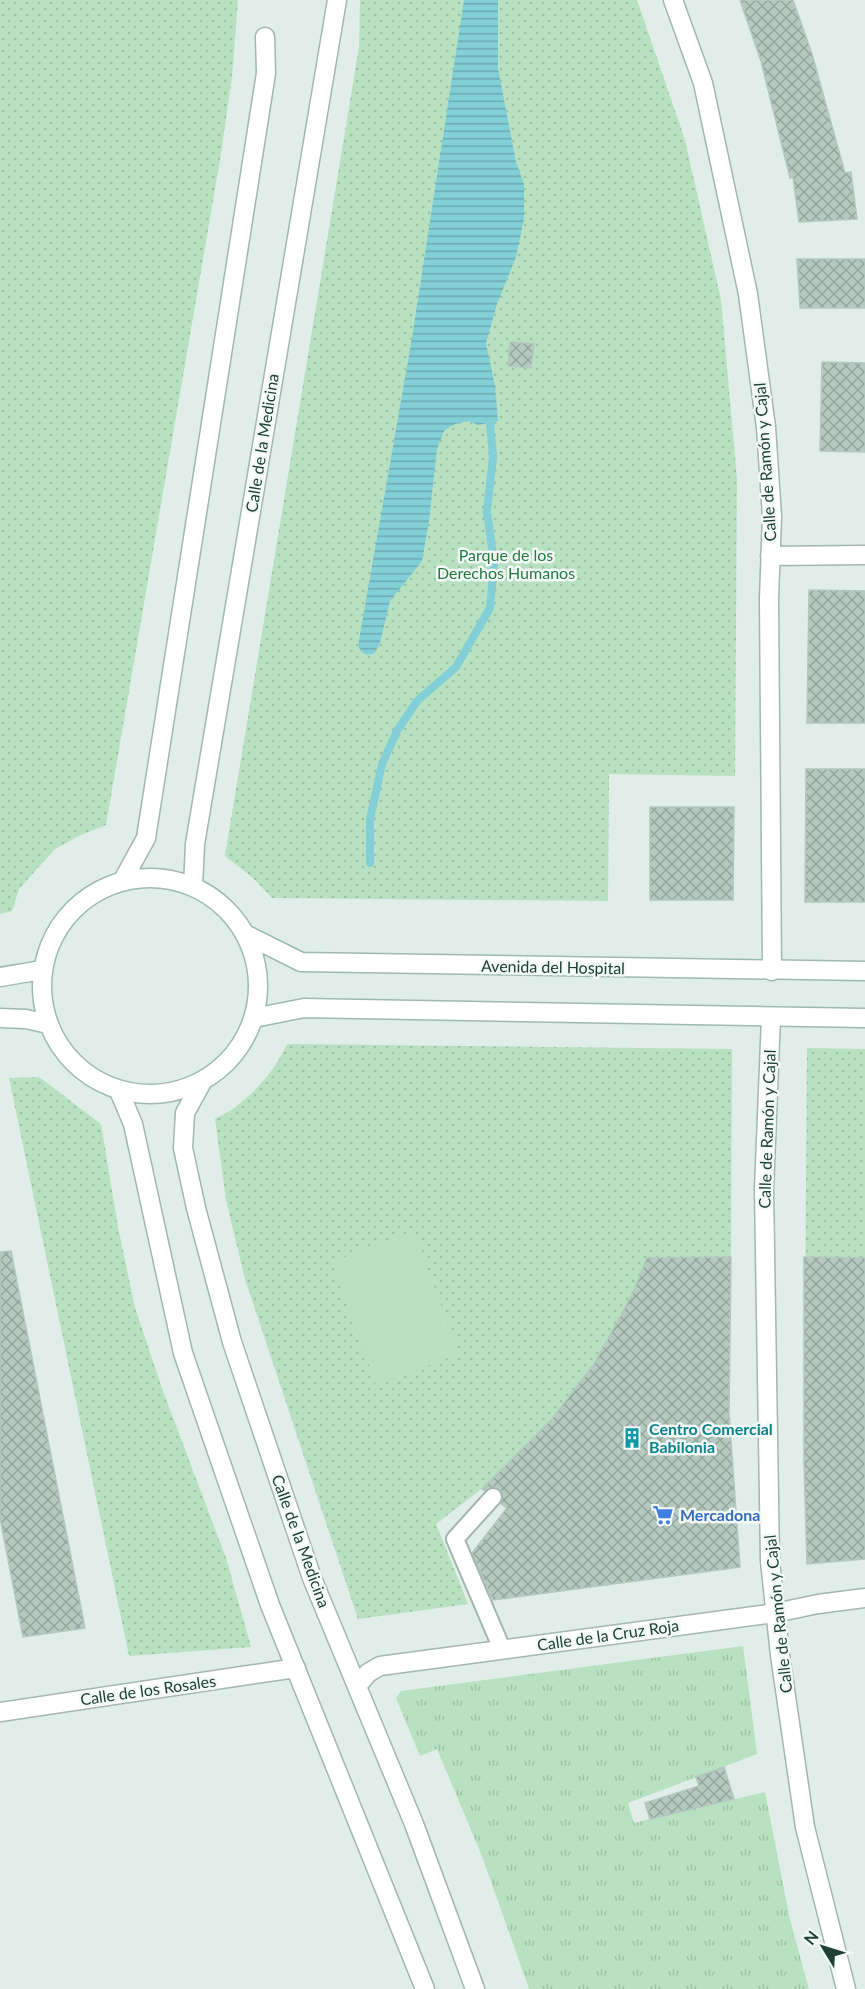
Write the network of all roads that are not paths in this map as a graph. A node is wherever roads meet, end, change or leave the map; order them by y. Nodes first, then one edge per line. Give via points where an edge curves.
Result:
1 (337, 0) edge
2 (673, 0) edge
3 (266, 37) dead end
4 (865, 555) edge
5 (770, 556) junction
6 (123, 880) junction
7 (193, 885) junction
8 (247, 935) junction
9 (42, 970) junction
10 (772, 971) junction
11 (865, 971) edge
12 (0, 977) edge
13 (771, 1017) junction
14 (865, 1017) edge
15 (0, 1018) edge
16 (254, 1018) junction
17 (48, 1024) junction
18 (202, 1082) junction
19 (119, 1091) junction
20 (493, 1497) dead end
21 (865, 1598) edge
22 (775, 1613) junction
23 (502, 1649) junction
24 (296, 1668) junction
25 (357, 1686) junction
26 (0, 1712) edge
27 (425, 1989) edge
28 (475, 1989) edge
29 (846, 1989) edge

1 - 7 street, Calle de la Medicina via 195,844
2 - 5 street, Calle de Ramón y Cajal via 703,83 748,294 766,427 772,516
3 - 6 street via 266,73 146,838
4 - 5 street
5 - 10 street, Calle de Ramón y Cajal
6 - 7 street via 171,879
6 - 9 street via 99,890 66,917
7 - 8 street via 220,902
8 - 10 street, Avenida del Hospital via 301,962
8 - 16 street via 259,975
9 - 12 street
9 - 17 street via 41,997
10 - 11 street, Avenida del Hospital
13 - 14 street
13 - 16 street via 304,1008
13 - 22 street, Calle de Ramón y Cajal via 764,1189 770,1561
15 - 17 street
16 - 18 street via 235,1055
17 - 19 street via 54,1038 81,1071
18 - 19 street via 161,1095
18 - 25 street, Calle de la Medicina via 185,1113 183,1148 196,1208 232,1342 312,1578
19 - 24 street via 133,1124 183,1353 270,1605
20 - 23 lane via 455,1539
21 - 22 street, Calle de la Cruz Roja
22 - 23 street, Calle de la Cruz Roja
22 - 29 street, Calle de Ramón y Cajal via 805,1827
23 - 25 street, Calle de la Cruz Roja via 380,1666
24 - 26 street, Calle de los Rosales
24 - 27 street
25 - 28 street, Calle de la Medicina via 414,1824

